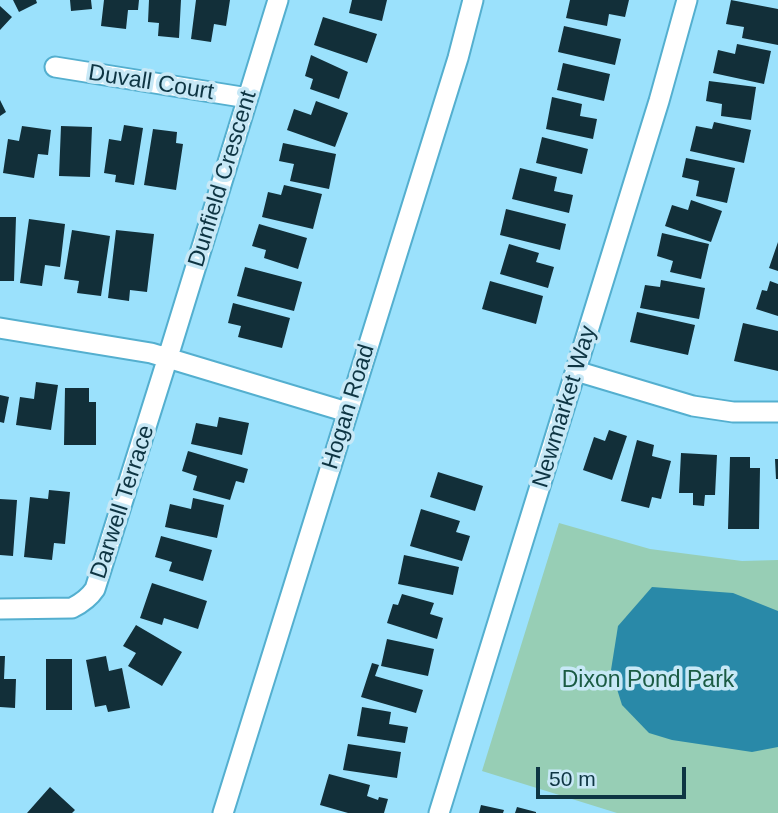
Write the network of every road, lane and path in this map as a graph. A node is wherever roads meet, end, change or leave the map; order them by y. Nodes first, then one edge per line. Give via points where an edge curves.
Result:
1 (278, 0) edge
2 (473, 0) edge
3 (687, 0) edge
4 (55, 67) dead end
5 (248, 98) junction
6 (0, 328) edge
7 (169, 358) junction
8 (576, 371) junction
9 (347, 412) junction
10 (778, 412) edge
11 (0, 609) edge
12 (223, 813) edge
13 (439, 813) edge

1 - 5 street, Dunfield Crescent
2 - 9 street, Hogan Road
3 - 8 street, Newmarket Way
4 - 5 street, Duvall Court
5 - 7 street, Dunfield Crescent
6 - 7 street
7 - 9 street
7 - 11 street, Darwell Terrace via 90,597 72,608
8 - 10 street via 693,406
8 - 13 street, Newmarket Way
9 - 12 street, Hogan Road

